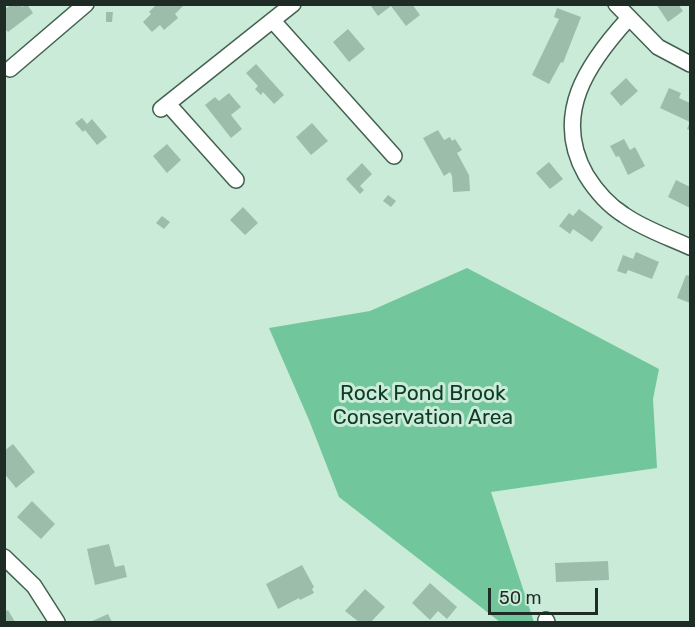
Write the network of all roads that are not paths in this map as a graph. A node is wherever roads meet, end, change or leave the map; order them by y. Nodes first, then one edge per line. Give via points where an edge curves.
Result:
1 (86, 4) edge
2 (293, 4) edge
3 (616, 4) edge
4 (628, 19) junction
5 (273, 21) junction
6 (690, 64) edge
7 (10, 69) dead end
8 (394, 156) dead end
9 (236, 180) dead end
10 (690, 247) edge
11 (4, 557) edge
12 (57, 622) edge

1 - 7 street
2 - 5 street
3 - 4 street
4 - 6 street via 658,47
4 - 10 street via 598,55 583,82 573,118 574,148 589,180 610,205 636,223
5 - 8 street
5 - 9 street via 165,107
11 - 12 street via 34,586

